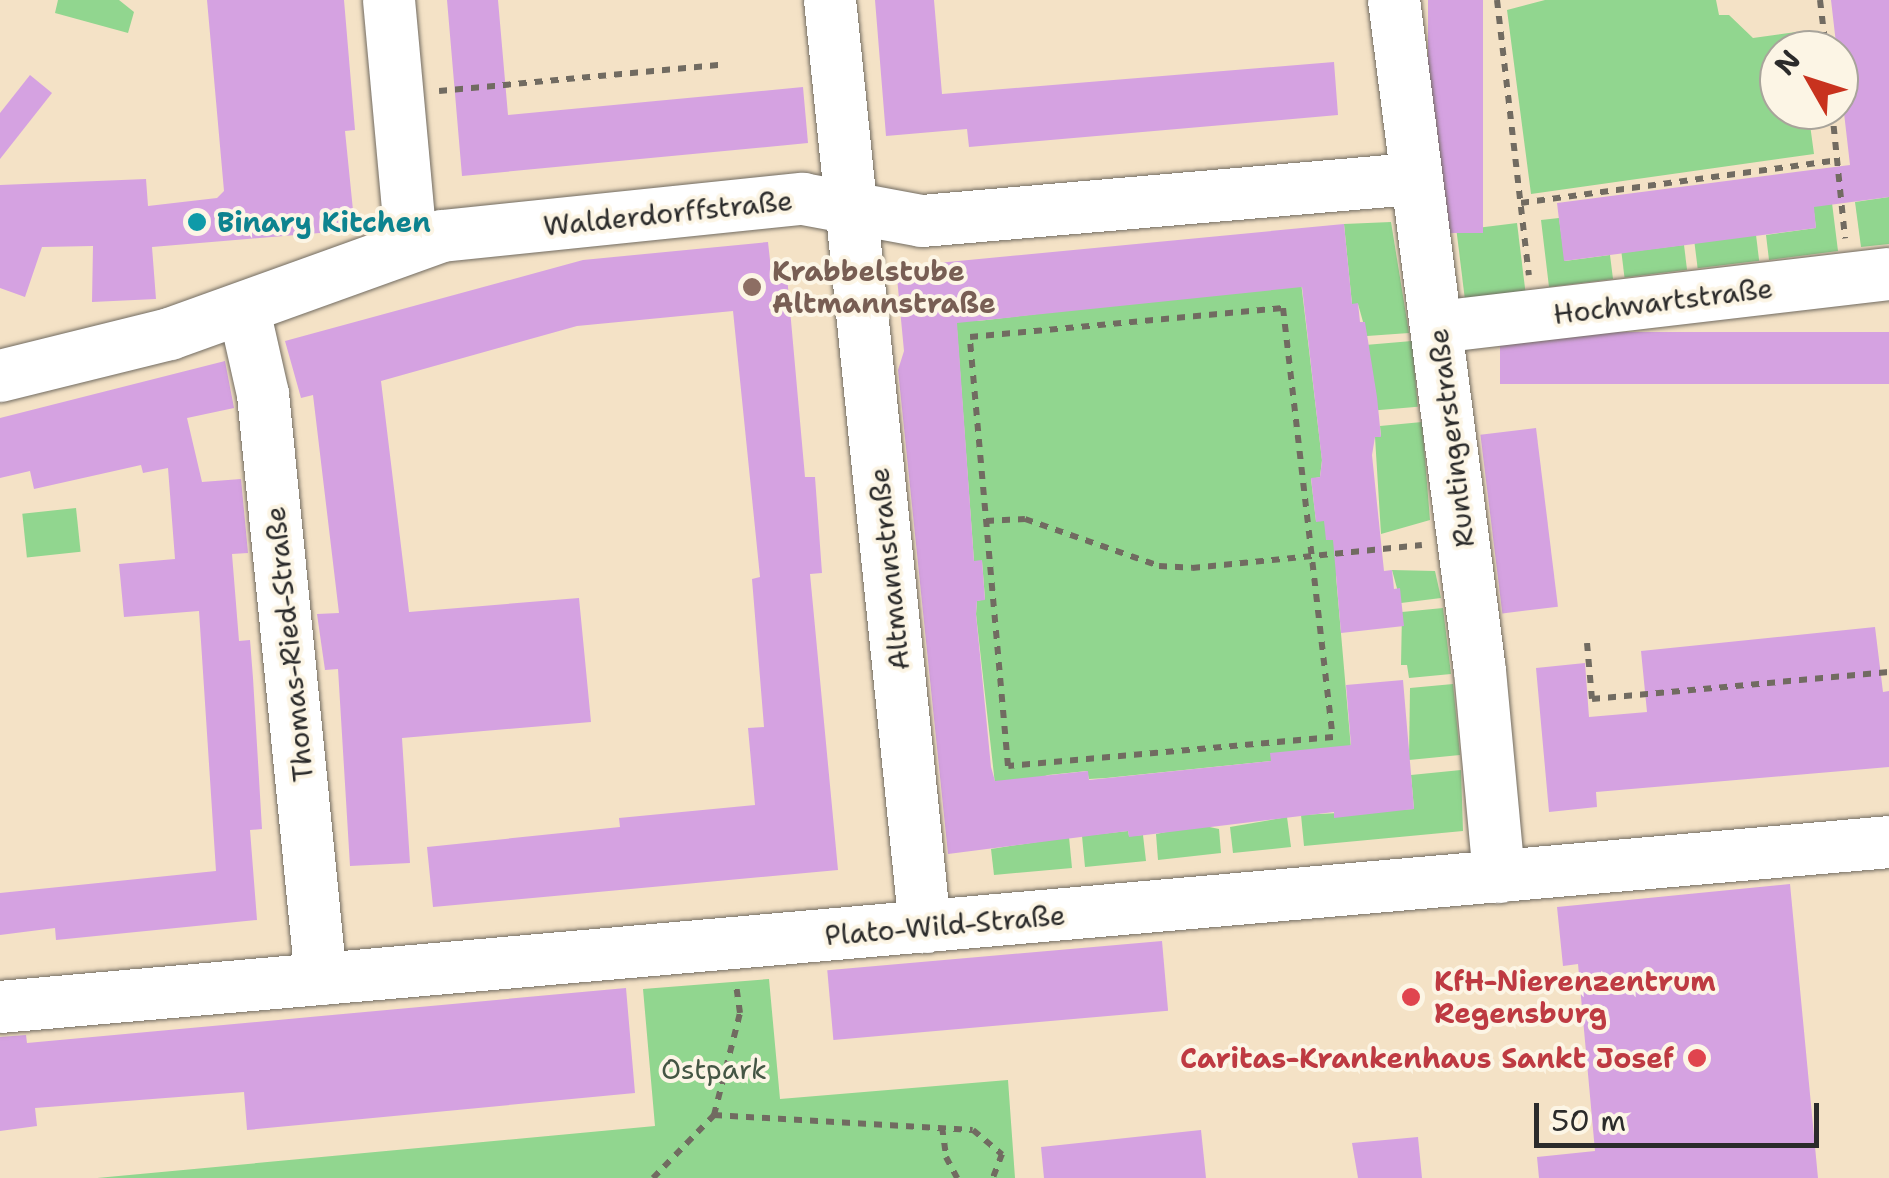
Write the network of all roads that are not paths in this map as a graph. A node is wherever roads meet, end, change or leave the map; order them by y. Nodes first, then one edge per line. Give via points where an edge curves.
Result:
1 (389, 0) edge
2 (830, 0) edge
3 (1394, 0) edge
4 (1416, 179) junction
5 (852, 211) junction
6 (411, 244) junction
7 (1869, 277) edge
8 (244, 310) junction
9 (1438, 327) junction
10 (0, 376) edge
11 (1889, 842) edge
12 (1499, 877) junction
13 (926, 926) junction
14 (321, 979) junction
15 (0, 1007) edge

1 - 6 street
2 - 5 street, Altmannstraße
3 - 4 street, Runtingerstraße
4 - 5 street, Walderdorffstraße via 953,220
4 - 9 street, Runtingerstraße
5 - 6 street, Walderdorffstraße via 803,199
5 - 13 street, Altmannstraße
6 - 8 street, Walderdorffstraße
7 - 9 street, Hochwartstraße
8 - 10 street, Walderdorffstraße
8 - 14 street, Thomas-Ried-Straße via 266,413
9 - 12 street, Runtingerstraße
11 - 12 street, Plato-Wild-Straße
12 - 13 street, Plato-Wild-Straße
13 - 14 street, Plato-Wild-Straße
14 - 15 street, Plato-Wild-Straße

